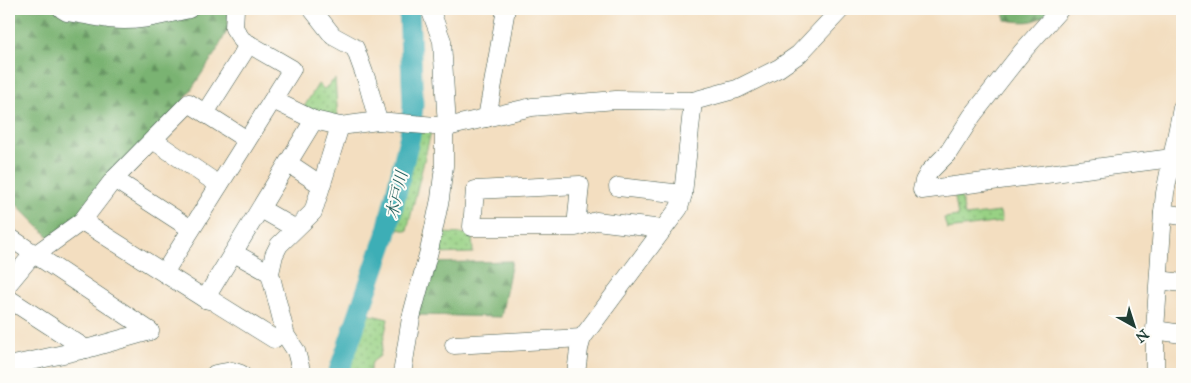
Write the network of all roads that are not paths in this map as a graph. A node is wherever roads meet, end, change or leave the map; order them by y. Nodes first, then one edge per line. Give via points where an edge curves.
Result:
1 (62, 9) edge
2 (189, 9) edge
3 (236, 9) edge
4 (312, 9) edge
5 (430, 9) edge
6 (506, 9) edge
7 (841, 9) edge
8 (1060, 9) edge
9 (101, 13) edge
10 (249, 44) junction
11 (273, 100) junction
12 (693, 101) junction
13 (1182, 108) edge
14 (205, 113) junction
15 (487, 118) junction
16 (314, 120) junction
17 (378, 121) junction
18 (340, 126) junction
19 (447, 127) junction
20 (152, 140) junction
21 (248, 140) junction
22 (1177, 159) edge
23 (288, 163) junction
24 (114, 179) junction
25 (219, 185) junction
26 (321, 185) junction
27 (618, 188) dead end
28 (683, 194) junction
29 (261, 209) junction
30 (1163, 213) junction
31 (1182, 216) edge
32 (82, 221) junction
33 (289, 225) dead end
34 (576, 227) junction
35 (191, 229) junction
36 (663, 229) junction
37 (9, 237) edge
38 (234, 252) junction
39 (36, 256) junction
40 (164, 273) junction
41 (270, 273) junction
42 (1159, 280) junction
43 (9, 283) edge
44 (1182, 283) edge
45 (9, 299) edge
46 (205, 299) junction
47 (1155, 330) junction
48 (1182, 334) edge
49 (274, 338) dead end
50 (582, 338) junction
51 (454, 345) dead end
52 (86, 349) junction
53 (9, 366) edge
54 (215, 374) edge
55 (241, 374) edge
56 (302, 374) edge
57 (402, 374) edge
58 (576, 374) edge
59 (1155, 374) edge

1 - 9 street
2 - 9 street via 127,20
3 - 10 street via 234,28
4 - 17 street via 333,36 355,48
5 - 19 street via 442,41
6 - 15 street
7 - 12 street via 799,54 779,68 737,89
8 - 22 street via 972,116 948,153 929,172 922,190
10 - 11 street via 292,69
10 - 14 street
11 - 16 street
11 - 21 street
12 - 15 street via 606,101 532,108
12 - 28 street
13 - 22 street
14 - 20 street via 189,103
14 - 21 street
15 - 19 street
16 - 18 street
16 - 23 street
17 - 18 street
17 - 19 street
18 - 26 street
19 - 57 street via 440,199
20 - 24 street
20 - 25 street
21 - 25 street
22 - 30 street
23 - 26 street
23 - 29 street
24 - 32 street
24 - 35 street
25 - 35 street
26 - 41 street via 313,212 279,245
27 - 28 street
28 - 36 street via 679,208
29 - 33 street
29 - 38 street
30 - 31 street
30 - 42 street
32 - 39 street
32 - 40 street
34 - 34 street via 472,227 475,190 580,185
34 - 36 street via 596,221
35 - 40 street
36 - 50 street
37 - 39 street
38 - 41 street
38 - 46 street
39 - 43 street via 28,260
39 - 52 street via 150,330
40 - 46 street
41 - 56 street via 286,336 296,351
42 - 44 street
42 - 47 street
45 - 52 street
46 - 49 street
47 - 48 street
47 - 59 street
50 - 51 street
50 - 58 street
52 - 53 street
54 - 55 street via 232,371

